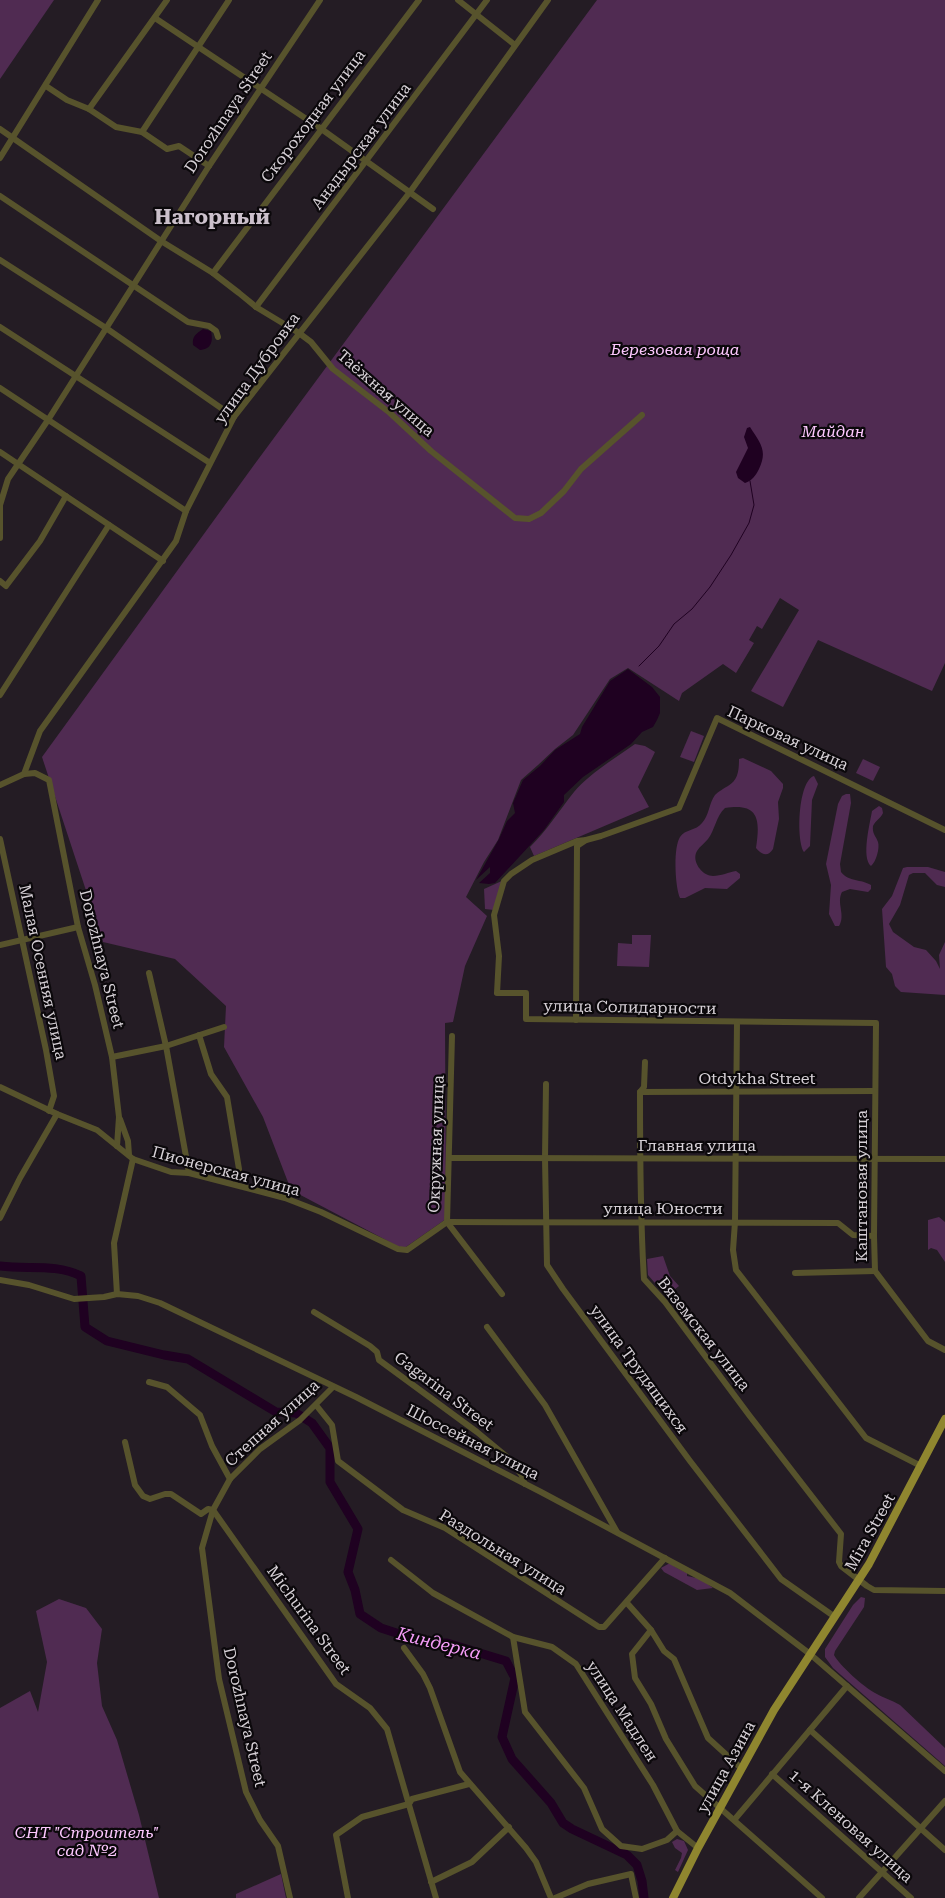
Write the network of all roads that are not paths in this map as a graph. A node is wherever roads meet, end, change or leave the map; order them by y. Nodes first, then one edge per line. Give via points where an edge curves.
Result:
1 (98, 0) edge
2 (167, 0) edge
3 (229, 0) edge
4 (320, 0) edge
5 (418, 0) edge
6 (458, 0) edge
7 (487, 0) edge
8 (548, 0) edge
9 (477, 14) junction
10 (155, 18) junction
11 (515, 44) junction
12 (199, 46) junction
13 (46, 86) junction
14 (261, 89) junction
15 (89, 109) junction
16 (320, 128) junction
17 (0, 129) edge
18 (142, 132) junction
19 (13, 139) junction
20 (0, 158) edge
21 (366, 162) junction
22 (209, 166) junction
23 (410, 192) junction
24 (0, 196) edge
25 (433, 209) dead end
26 (161, 241) junction
27 (0, 260) edge
28 (213, 273) junction
29 (134, 284) junction
30 (256, 307) junction
31 (0, 327) edge
32 (106, 328) junction
33 (299, 333) junction
34 (218, 337) dead end
35 (75, 376) junction
36 (0, 388) edge
37 (642, 415) dead end
38 (234, 417) junction
39 (48, 420) junction
40 (0, 452) edge
41 (210, 463) junction
42 (18, 464) junction
43 (66, 496) junction
44 (0, 505) edge
45 (186, 511) junction
46 (109, 525) junction
47 (0, 538) edge
48 (163, 561) junction
49 (0, 581) edge
50 (0, 695) edge
51 (24, 774) junction
52 (0, 784) edge
53 (945, 830) edge
54 (0, 839) edge
55 (586, 840) junction
56 (78, 927) junction
57 (22, 941) junction
58 (0, 945) edge
59 (148, 973) dead end
60 (576, 1020) junction
61 (736, 1022) junction
62 (876, 1023) joint
63 (224, 1027) dead end
64 (199, 1035) junction
65 (452, 1036) dead end
66 (166, 1046) junction
67 (112, 1057) junction
68 (645, 1062) dead end
69 (546, 1084) dead end
70 (0, 1087) edge
71 (875, 1091) junction
72 (640, 1092) junction
73 (736, 1092) junction
74 (49, 1111) junction
75 (57, 1114) junction
76 (119, 1117) junction
77 (116, 1146) junction
78 (131, 1157) junction
79 (450, 1158) junction
80 (545, 1158) junction
81 (875, 1158) junction
82 (640, 1159) junction
83 (735, 1159) junction
84 (945, 1159) edge
85 (239, 1169) dead end
86 (189, 1173) junction
87 (0, 1218) edge
88 (447, 1222) junction
89 (546, 1222) junction
90 (640, 1222) junction
91 (735, 1222) junction
92 (874, 1236) junction
93 (875, 1271) junction
94 (795, 1273) dead end
95 (0, 1280) edge
96 (117, 1294) junction
97 (502, 1294) dead end
98 (314, 1312) dead end
99 (487, 1327) dead end
100 (945, 1350) edge
101 (149, 1382) dead end
102 (333, 1387) junction
103 (316, 1405) junction
104 (945, 1419) edge
105 (125, 1442) dead end
106 (513, 1463) junction
107 (921, 1466) junction
108 (509, 1476) junction
109 (230, 1479) junction
110 (524, 1484) junction
111 (213, 1510) junction
112 (618, 1534) junction
113 (665, 1558) junction
114 (391, 1560) dead end
115 (860, 1580) junction
116 (945, 1591) edge
117 (627, 1602) junction
118 (835, 1616) junction
119 (651, 1630) junction
120 (513, 1637) junction
121 (404, 1648) dead end
122 (810, 1654) junction
123 (847, 1686) junction
124 (810, 1730) junction
125 (741, 1768) junction
126 (945, 1771) edge
127 (772, 1774) junction
128 (469, 1784) junction
129 (945, 1801) edge
130 (409, 1804) junction
131 (719, 1808) junction
132 (735, 1819) junction
133 (508, 1827) junction
134 (921, 1828) junction
135 (677, 1831) junction
136 (698, 1848) junction
137 (945, 1850) edge
138 (882, 1872) junction
139 (431, 1882) junction
140 (290, 1898) edge
141 (348, 1898) edge
142 (436, 1898) edge
143 (551, 1898) edge
144 (555, 1898) edge
145 (636, 1898) edge
146 (673, 1898) edge
147 (822, 1898) edge
148 (859, 1898) edge
149 (911, 1898) edge

1 - 13 street
2 - 10 street
3 - 12 street
4 - 14 street, Dorozhnaya Street
5 - 16 street, Скороходная улица
6 - 9 street
7 - 9 street, Анадырская улица
8 - 11 street, улица Дубровка
9 - 11 street
9 - 21 street, Анадырская улица
10 - 12 street
10 - 15 street
11 - 23 street, улица Дубровка
12 - 14 street
12 - 18 street
13 - 15 street
13 - 19 street
14 - 16 street
14 - 22 street, Dorozhnaya Street
15 - 18 street via 116,127
16 - 21 street
16 - 28 street, Скороходная улица
17 - 19 street, Таёжная улица
18 - 22 street via 167,149 179,146
19 - 20 street
19 - 26 street, Таёжная улица
21 - 23 street
21 - 30 street, Анадырская улица
22 - 26 street, Dorozhnaya Street
23 - 25 street
23 - 33 street, улица Дубровка
24 - 29 street
26 - 28 street, Таёжная улица
26 - 29 street, Dorozhnaya Street
27 - 32 street
28 - 30 street, Таёжная улица
29 - 32 street, Dorozhnaya Street
29 - 34 street via 188,322 209,326
30 - 33 street, Таёжная улица
31 - 35 street
32 - 35 street, Dorozhnaya Street
32 - 38 street
33 - 37 street, Таёжная улица via 311,342 333,369 516,518 529,519 541,513 581,469
33 - 38 street, улица Дубровка
35 - 39 street, Dorozhnaya Street
35 - 41 street
36 - 39 street
38 - 41 street, улица Дубровка
39 - 42 street, Dorozhnaya Street
39 - 45 street
40 - 42 street
41 - 45 street, улица Дубровка
42 - 43 street
42 - 44 street, Dorozhnaya Street via 8,478
43 - 46 street
43 - 49 street via 40,541 6,586
44 - 47 street, Dorozhnaya Street
45 - 48 street, улица Дубровка via 176,541
46 - 48 street
46 - 50 street
48 - 51 street, улица Дубровка via 40,731
51 - 52 street
51 - 56 street, Dorozhnaya Street via 35,773 49,780
53 - 55 street, Парковая улица via 717,718 679,808
54 - 57 street, Малая Осенняя улица
55 - 60 street via 576,849
55 - 60 street, улица Солидарности via 532,860 511,874 504,881 494,915 499,956 497,993 526,993 526,1019
56 - 57 street
56 - 67 street, Dorozhnaya Street
57 - 58 street
57 - 74 street, Малая Осенняя улица via 48,1056 54,1096
59 - 66 street
60 - 61 street, улица Солидарности
61 - 62 street, улица Солидарности
61 - 73 street
62 - 71 street, Каштановая улица
63 - 64 street
64 - 66 street
64 - 85 street via 211,1074 227,1097
65 - 79 street, Окружная улица
66 - 67 street
66 - 86 street
67 - 76 street, Dorozhnaya Street
68 - 72 street, Вяземская улица via 644,1087
69 - 80 street, улица Трудящихся
70 - 74 street, Пионерская улица
71 - 73 street, Otdykha Street
71 - 81 street, Каштановая улица
72 - 73 street, Otdykha Street
72 - 82 street, Вяземская улица
73 - 83 street
74 - 75 street, Пионерская улица
75 - 77 street, Пионерская улица via 97,1130
75 - 87 street
76 - 77 street, Dorozhnaya Street
76 - 78 street
77 - 78 street, Пионерская улица
78 - 86 street, Пионерская улица via 171,1172
78 - 96 street via 114,1243
79 - 80 street, Главная улица
79 - 88 street, Окружная улица
80 - 82 street, Главная улица
80 - 89 street, улица Трудящихся
81 - 83 street, Главная улица
81 - 84 street, Главная улица
81 - 92 street, Каштановая улица
82 - 83 street, Главная улица
82 - 90 street, Вяземская улица
83 - 91 street
86 - 88 street, Пионерская улица via 285,1198 398,1249 407,1250
88 - 89 street, улица Юности
88 - 97 street, Окружная улица
89 - 90 street, улица Юности
89 - 118 street, улица Трудящихся via 547,1265 563,1289 781,1579
90 - 91 street, улица Юности
90 - 115 street, Вяземская улица via 644,1279 665,1302 841,1534 839,1562
91 - 92 street, улица Юности via 838,1223 853,1235
91 - 107 street via 733,1250 736,1270 866,1438
92 - 93 street, Каштановая улица
93 - 94 street
93 - 100 street, Каштановая улица via 928,1341
95 - 96 street, Шоссейная улица via 74,1299
96 - 102 street, Шоссейная улица via 138,1296 176,1310
98 - 106 street, Gagarina Street via 370,1346 377,1352 379,1360 477,1432
99 - 112 street via 545,1405
101 - 109 street via 167,1388 200,1415
102 - 103 street, Степная улица
102 - 108 street, Шоссейная улица
103 - 109 street, Степная улица via 260,1448
103 - 117 street, Раздольная улица via 332,1425 338,1461 403,1510 445,1528 599,1627 604,1627
104 - 107 main road, Mira Street
105 - 111 street via 136,1485 143,1496 150,1499 171,1494 201,1514 208,1509
106 - 108 street via 514,1470
106 - 110 street, Gagarina Street
107 - 115 main road, Mira Street
108 - 110 street, Шоссейная улица
109 - 111 street, Dorozhnaya Street
110 - 112 street, Шоссейная улица
111 - 130 street, Michurina Street via 336,1684 370,1708 387,1730
111 - 140 street, Dorozhnaya Street via 202,1548 219,1679 246,1792 278,1846
112 - 113 street, Шоссейная улица
113 - 117 street, Раздольная улица
113 - 122 street, Шоссейная улица via 730,1593
114 - 120 street, улица Мадлен via 434,1593
115 - 116 street via 874,1590
115 - 118 main road, Mira Street
117 - 119 street
118 - 122 main road, Mira Street
119 - 125 street via 664,1651 674,1659 708,1738
119 - 131 street via 632,1654 635,1678 666,1739 695,1786
120 - 135 street, улица Мадлен via 552,1647 576,1664 653,1785
120 - 135 street via 525,1712 584,1788 602,1829 621,1846 642,1849 667,1840
121 - 128 street via 430,1688 460,1772
122 - 123 street, Шоссейная улица
122 - 125 main road, улица Азина
123 - 124 street
123 - 126 street, Шоссейная улица
124 - 127 street
124 - 134 street
125 - 131 main road, улица Азина
127 - 132 street
127 - 138 street, 1-я Кленовая улица
128 - 130 street via 412,1799
128 - 133 street
129 - 134 street
130 - 139 street, Michurina Street
130 - 141 street via 362,1817 336,1835
131 - 132 street
131 - 136 main road, улица Азина
132 - 147 street
133 - 139 street via 472,1862
133 - 143 street via 536,1862
134 - 137 street
134 - 138 street
135 - 136 street, улица Мадлен
136 - 146 main road, улица Азина
138 - 148 street
138 - 149 street, 1-я Кленовая улица
139 - 142 street, Michurina Street
144 - 145 street via 588,1884 631,1874

